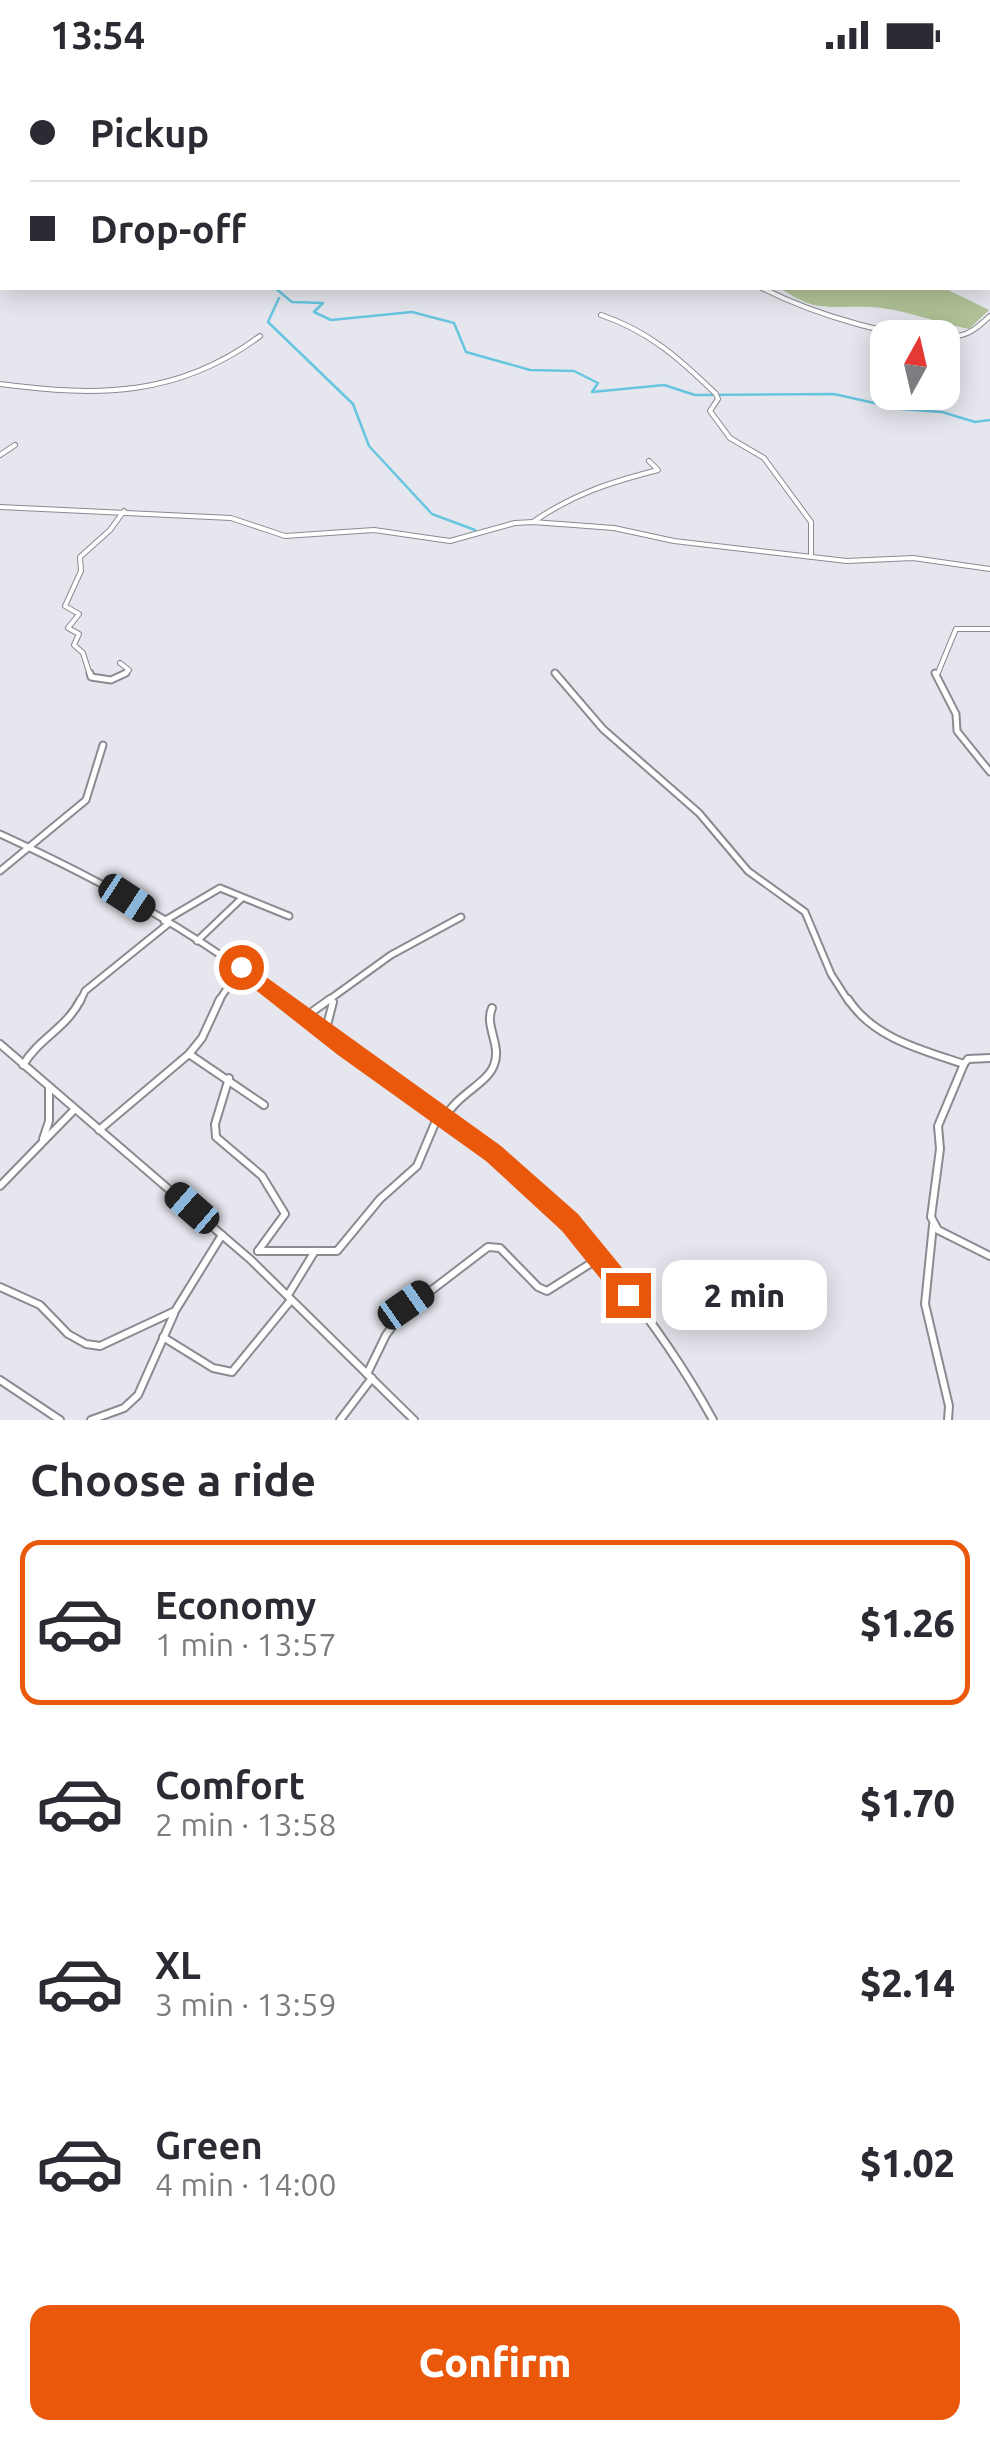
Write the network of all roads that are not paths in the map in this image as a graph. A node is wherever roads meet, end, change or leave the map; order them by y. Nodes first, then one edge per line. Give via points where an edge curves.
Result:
1 (767, 290) edge
2 (602, 314) dead end
3 (990, 316) edge
4 (260, 336) dead end
5 (0, 384) edge
6 (15, 445) dead end
7 (0, 455) edge
8 (649, 461) dead end
9 (0, 507) edge
10 (124, 511) junction
11 (533, 522) junction
12 (811, 557) junction
13 (990, 568) edge
14 (990, 629) edge
15 (120, 664) dead end
16 (555, 673) dead end
17 (102, 745) dead end
18 (990, 772) edge
19 (0, 834) edge
20 (29, 849) junction
21 (0, 871) edge
22 (243, 897) junction
23 (290, 916) dead end
24 (461, 917) dead end
25 (166, 923) junction
26 (197, 941) junction
27 (241, 967) junction
28 (333, 1000) junction
29 (492, 1008) dead end
30 (305, 1018) junction
31 (325, 1034) junction
32 (0, 1044) edge
33 (4, 1053) edge
34 (189, 1054) junction
35 (990, 1058) edge
36 (964, 1064) junction
37 (23, 1065) junction
38 (229, 1078) junction
39 (49, 1088) junction
40 (264, 1104) dead end
41 (74, 1110) junction
42 (441, 1116) junction
43 (99, 1130) junction
44 (42, 1142) junction
45 (0, 1186) edge
46 (932, 1225) junction
47 (222, 1234) junction
48 (315, 1250) junction
49 (258, 1251) junction
50 (990, 1256) edge
51 (251, 1260) junction
52 (596, 1260) junction
53 (0, 1287) edge
54 (290, 1298) junction
55 (175, 1311) junction
56 (162, 1337) junction
57 (370, 1376) junction
58 (0, 1380) edge
59 (60, 1420) edge
60 (92, 1420) edge
61 (340, 1420) edge
62 (414, 1420) edge
63 (713, 1420) edge
64 (948, 1420) edge

1 - 3 street via 920,333 962,335
2 - 12 street via 666,346 716,394 713,418 730,438 764,458 812,522
4 - 5 street via 221,362 140,389 92,394
6 - 7 street
8 - 11 street via 658,470 596,486
9 - 10 street
10 - 11 street via 231,518 285,536 374,530 450,542
10 - 15 street via 81,554 65,606 79,614 68,627 78,632 74,645 91,678 124,676 129,670
11 - 12 street
12 - 13 street via 926,559
14 - 18 street via 956,629 935,672 956,714 957,731
16 - 36 street via 603,729 699,813 748,871 805,912 854,1009 899,1043
17 - 20 street via 86,800
19 - 20 street
20 - 21 street
20 - 25 street via 50,854
22 - 23 street
22 - 25 street via 220,888
22 - 26 street
24 - 28 street via 391,955
25 - 26 street
25 - 37 street via 85,992 74,1018 30,1050
26 - 27 street
27 - 30 street
27 - 34 street
28 - 30 street
28 - 31 street
29 - 42 street via 488,1018 500,1044 498,1058 482,1082
30 - 31 street
31 - 42 street
32 - 33 street
33 - 37 street
34 - 38 street
34 - 43 street
35 - 36 street
36 - 46 street via 938,1126
37 - 39 street
38 - 40 street
38 - 49 street via 216,1137 262,1176 285,1214
39 - 41 street
39 - 44 street
41 - 43 street
41 - 44 street
42 - 48 street via 416,1166 337,1250
42 - 52 street via 570,1222
43 - 47 street
44 - 45 street
46 - 50 street
46 - 64 street via 925,1304
47 - 51 street
47 - 55 street
48 - 49 street
48 - 54 street
49 - 51 street
51 - 54 street
52 - 57 street via 547,1290 500,1248 484,1248 466,1268 396,1315
52 - 63 street via 685,1368
53 - 55 street via 40,1305 68,1334 92,1346
54 - 56 street via 232,1372
54 - 57 street
55 - 56 street
56 - 60 street via 134,1399
57 - 61 street
57 - 62 street
58 - 59 street

